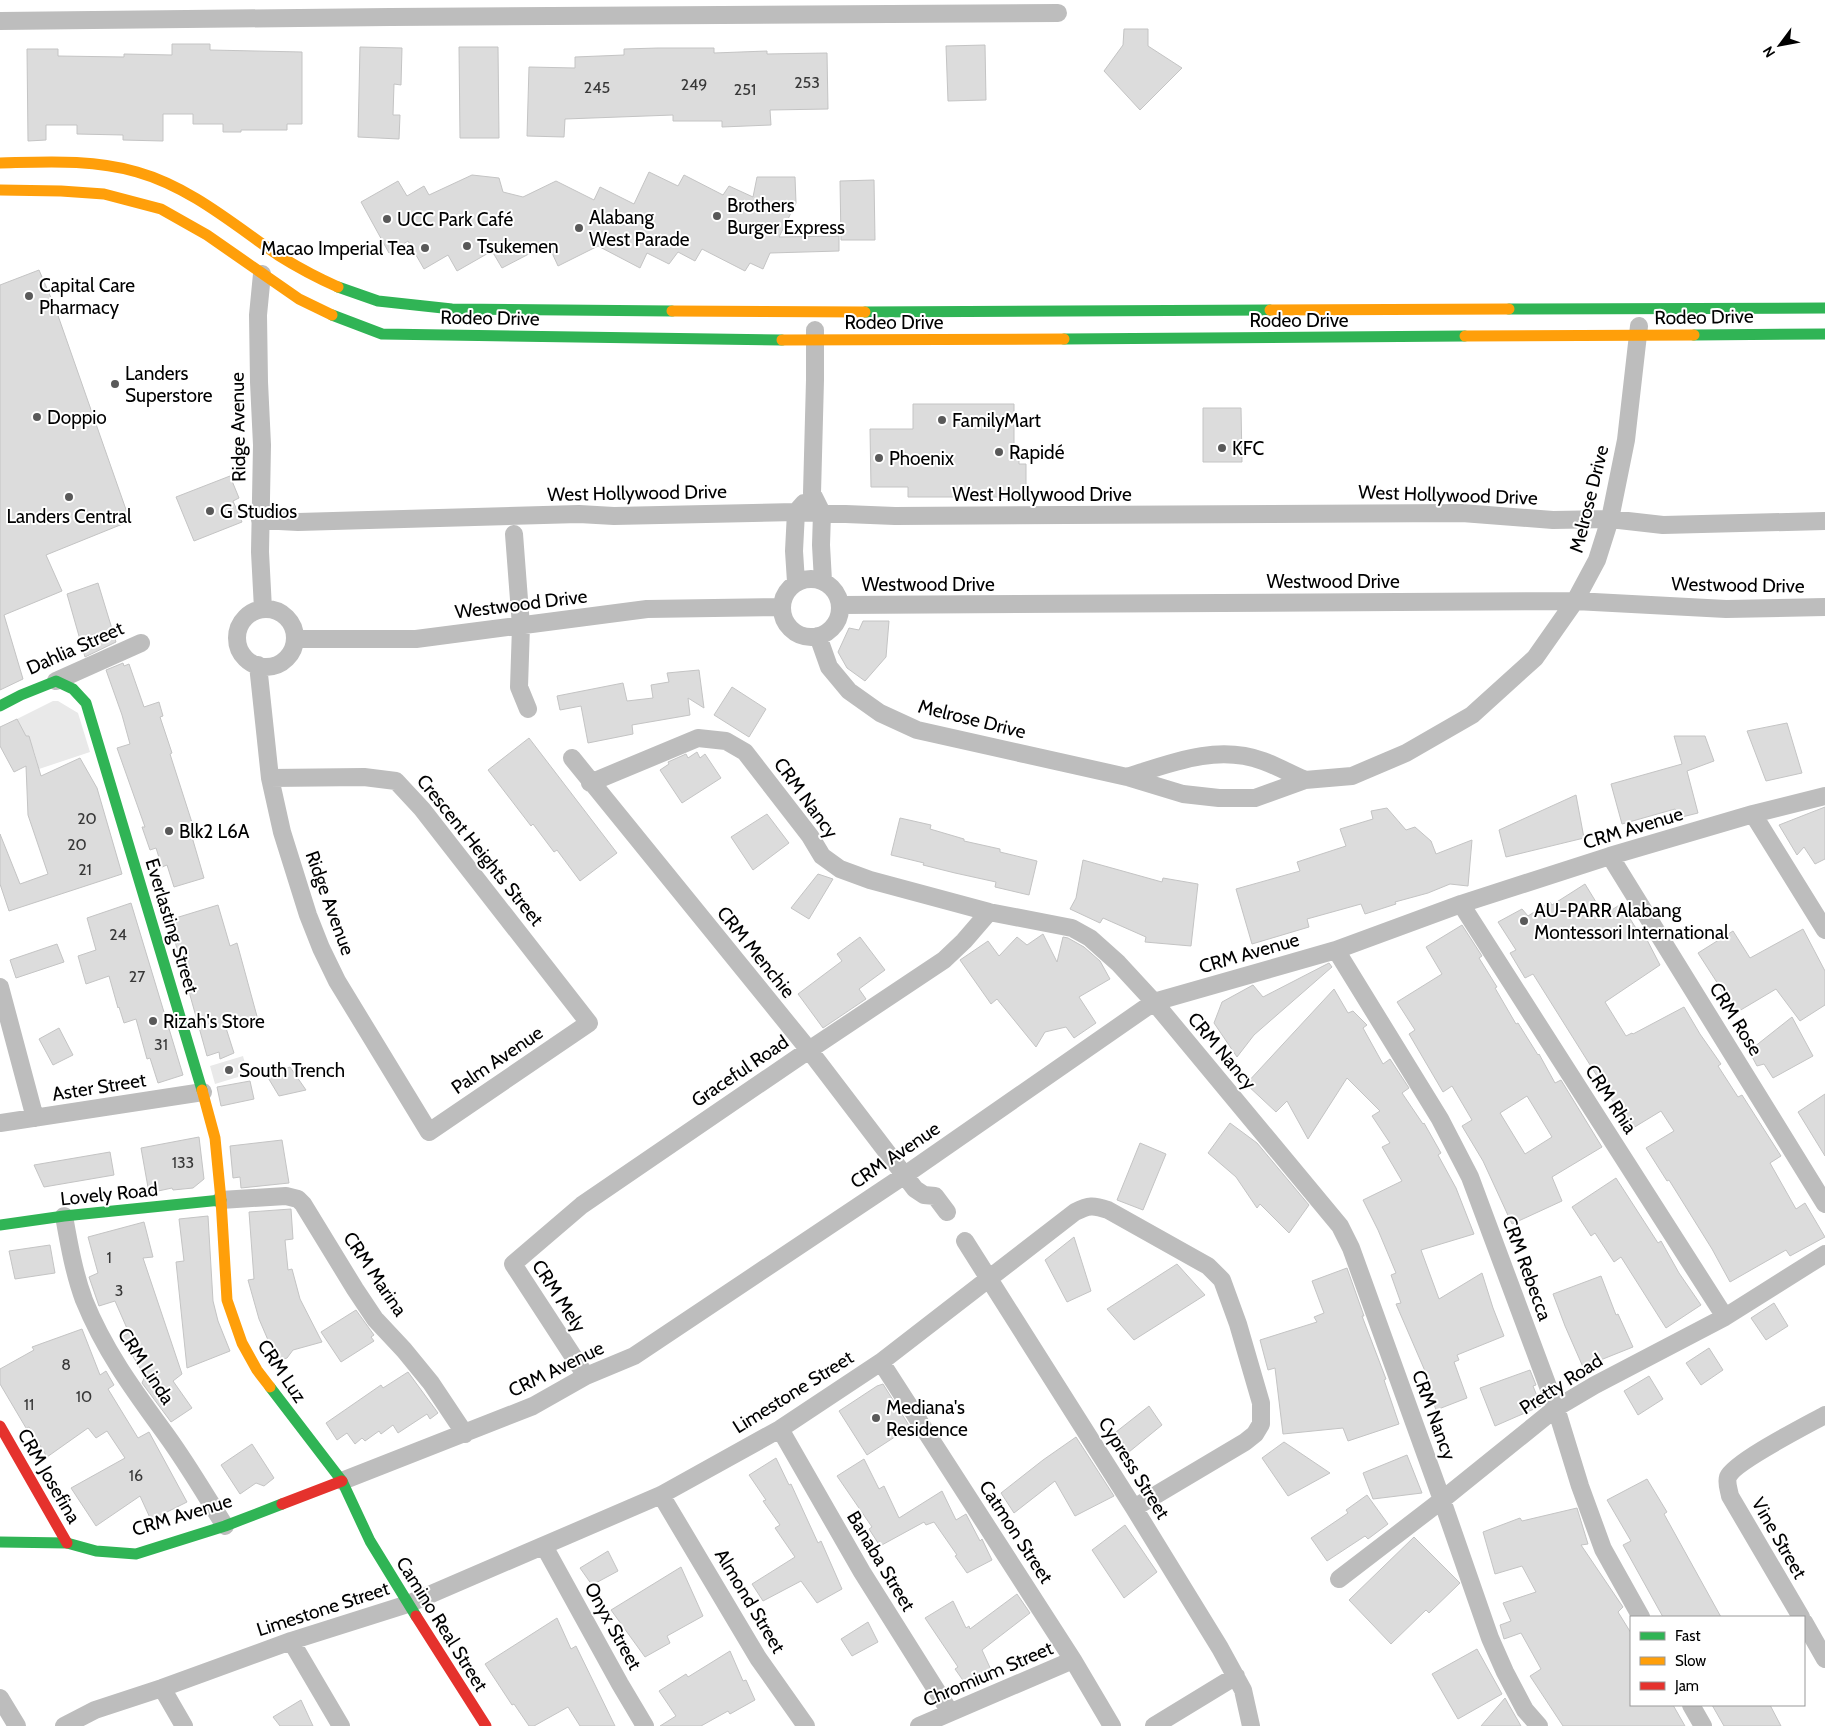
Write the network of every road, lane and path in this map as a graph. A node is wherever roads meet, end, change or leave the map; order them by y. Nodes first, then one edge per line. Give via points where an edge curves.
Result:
1 (802, 7) edge
2 (390, 8) edge
3 (1058, 13) dead end
4 (0, 21) edge
5 (0, 163) edge
6 (0, 190) edge
7 (262, 274) junction
8 (1641, 308) junction
9 (1825, 308) edge
10 (813, 312) junction
11 (1825, 334) edge
12 (1638, 336) junction
13 (816, 340) junction
14 (812, 493) junction
15 (796, 512) junction
16 (822, 513) junction
17 (1610, 519) junction
18 (260, 520) junction
19 (1825, 521) edge
20 (514, 534) dead end
21 (823, 581) junction
22 (796, 582) junction
23 (1575, 601) junction
24 (841, 605) junction
25 (782, 607) junction
26 (1825, 607) edge
27 (263, 609) junction
28 (521, 626) junction
29 (818, 636) junction
30 (295, 639) junction
31 (141, 642) dead end
32 (258, 665) junction
33 (56, 681) junction
34 (0, 706) edge
35 (528, 709) dead end
36 (572, 758) dead end
37 (1127, 777) junction
38 (270, 778) junction
39 (1305, 780) junction
40 (590, 782) junction
41 (1825, 796) edge
42 (1753, 814) junction
43 (1610, 856) junction
44 (1461, 904) junction
45 (989, 912) junction
46 (1825, 930) edge
47 (1336, 950) junction
48 (0, 987) edge
49 (1154, 1002) junction
50 (3, 1008) edge
51 (589, 1023) joint
52 (809, 1050) junction
53 (204, 1092) junction
54 (35, 1118) junction
55 (0, 1123) edge
56 (429, 1132) joint
57 (905, 1175) junction
58 (221, 1200) junction
59 (1825, 1204) edge
60 (947, 1212) dead end
61 (64, 1216) junction
62 (0, 1225) edge
63 (965, 1241) dead end
64 (1825, 1254) edge
65 (513, 1264) joint
66 (989, 1278) junction
67 (1725, 1317) junction
68 (881, 1362) junction
69 (586, 1376) junction
70 (1556, 1408) junction
71 (1825, 1414) edge
72 (0, 1426) edge
73 (780, 1429) junction
74 (465, 1434) junction
75 (342, 1481) junction
76 (661, 1495) junction
77 (1442, 1500) junction
78 (1134, 1508) junction
79 (225, 1526) junction
80 (370, 1541) joint
81 (0, 1542) edge
82 (67, 1543) junction
83 (544, 1546) junction
84 (1339, 1579) dead end
85 (408, 1604) junction
86 (1641, 1616) edge
87 (1800, 1616) edge
88 (1805, 1624) edge
89 (291, 1641) junction
90 (1825, 1658) edge
91 (1073, 1660) junction
92 (1236, 1676) junction
93 (162, 1688) junction
94 (0, 1698) edge
95 (1692, 1706) edge
96 (950, 1712) junction
97 (17, 1726) edge
98 (64, 1726) edge
99 (184, 1726) edge
100 (341, 1726) edge
101 (486, 1726) edge
102 (645, 1726) edge
103 (806, 1726) edge
104 (918, 1726) edge
105 (1112, 1726) edge
106 (1154, 1726) edge
107 (1252, 1726) edge
108 (1539, 1726) edge
109 (1703, 1726) edge

1 - 2 street
1 - 3 street
2 - 4 street
5 - 10 main road, Rodeo Drive via 82,162 137,172 200,200 316,277 378,301 452,309
6 - 7 main road, Rodeo Drive via 104,194 161,209 207,235
7 - 13 main road, Rodeo Drive via 323,311 382,334
7 - 18 street, Ridge Avenue via 258,315 262,445
8 - 9 main road, Rodeo Drive
8 - 10 main road, Rodeo Drive
8 - 12 street, Melrose Drive
10 - 13 street
11 - 12 main road, Rodeo Drive
12 - 13 main road, Rodeo Drive
12 - 17 street, Melrose Drive via 1626,440
13 - 14 street
14 - 15 street
14 - 16 street
15 - 16 street, West Hollywood Drive
15 - 18 street, West Hollywood Drive via 298,522
15 - 22 street
16 - 17 street, West Hollywood Drive via 895,516 1462,513 1553,520
16 - 21 street
17 - 19 street, West Hollywood Drive via 1663,525
17 - 23 street, Melrose Drive via 1597,560
18 - 27 street, Ridge Avenue
20 - 28 street
21 - 22 street via 814,578
21 - 24 street via 832,586
22 - 25 street via 784,597
23 - 24 street, Westwood Drive
23 - 26 street, Westwood Drive via 1726,609
23 - 39 street, Melrose Drive via 1535,658 1472,715 1406,753 1352,776
24 - 29 street via 835,625
25 - 28 street, Westwood Drive via 647,609
25 - 29 street via 783,616 793,630 809,637
27 - 30 street via 286,617
27 - 32 street via 254,611 242,623 237,640 243,656
28 - 30 street, Westwood Drive via 416,639
28 - 35 street via 519,687
29 - 37 street, Melrose Drive via 829,667 849,691 880,713 917,730
30 - 32 street via 289,656 283,662 266,667
31 - 33 street, Dahlia Street
32 - 38 street, Ridge Avenue
33 - 34 main road, Dahlia Street
33 - 53 main road, Everlasting Street via 81,695 89,712
36 - 40 street, CRM Menchie
37 - 39 street, Melrose Drive via 1182,794 1219,798 1255,798
37 - 39 street, Melrose Drive via 1182,760 1232,754 1261,760
38 - 51 street, Crescent Heights Street via 364,777 396,781 422,808
38 - 56 street, Ridge Avenue via 282,832 321,948 337,981
40 - 45 street, CRM Nancy via 698,738 726,741 745,752 822,856 840,870
40 - 52 street, CRM Menchie
41 - 42 street, CRM Avenue
42 - 43 street, CRM Avenue
42 - 46 street
43 - 44 street, CRM Avenue
43 - 59 street, CRM Rose
44 - 47 street, CRM Avenue
44 - 67 street, CRM Rhia
45 - 49 street, CRM Nancy via 1072,928 1090,938 1118,963
45 - 52 street, Graceful Road via 944,960
47 - 49 street, CRM Avenue
47 - 70 street, CRM Rebecca via 1440,1120 1470,1177
48 - 50 street
49 - 57 street, CRM Avenue
49 - 77 street, CRM Nancy via 1340,1226 1351,1248
50 - 54 street
51 - 56 street, Palm Avenue
52 - 57 street, CRM Menchie
52 - 65 street, Graceful Road via 582,1205
53 - 54 street, Aster Street
53 - 58 main road, Everlasting Street via 215,1138
54 - 55 street, Aster Street
57 - 60 street, CRM Menchie via 919,1193 935,1196
57 - 69 street, CRM Avenue via 634,1356
58 - 61 main road, Lovely Road
58 - 74 street, CRM Marina via 286,1196 298,1199 354,1289 431,1383
58 - 75 main road, CRM Luz via 227,1300 242,1343 257,1370
61 - 62 main road, Lovely Road
61 - 79 street, CRM Linda via 84,1300 106,1347
63 - 66 street, Cypress Street
64 - 67 street, Pretty Road
65 - 69 street, CRM Mely
66 - 68 street, Limestone Street
66 - 78 street, Cypress Street
66 - 78 street, Limestone Street via 1075,1212 1095,1206 1191,1256 1222,1280 1261,1403 1261,1424 1245,1442
67 - 70 street, Pretty Road
68 - 73 street, Limestone Street
68 - 91 street, Catmon Street
69 - 74 street, CRM Avenue via 533,1406
70 - 77 street, Pretty Road
70 - 86 street, CRM Rebecca via 1603,1549
71 - 87 street, Vine Street via 1740,1464 1728,1478 1730,1496
72 - 82 main road, CRM Josefina
73 - 76 street, Limestone Street
73 - 96 street, Banaba Street via 862,1572
74 - 75 street, CRM Avenue
75 - 79 main road, CRM Avenue
75 - 80 main road, CRM Luz
76 - 83 street, Limestone Street
76 - 103 street, Almond Street via 758,1658
77 - 84 street, Pretty Road
77 - 108 street, CRM Nancy via 1490,1638 1525,1710
78 - 92 street, Cypress Street
79 - 82 main road, CRM Avenue via 136,1554 96,1551
80 - 85 main road, Camino Real Street
81 - 82 main road, CRM Avenue
83 - 85 street, Limestone Street
83 - 102 street, Onyx Street
85 - 89 street, Limestone Street
85 - 101 main road, Camino Real Street
88 - 90 street
89 - 93 street, Limestone Street
89 - 100 street
91 - 96 street, Chromium Street
91 - 105 street, Catmon Street
92 - 106 street
92 - 107 street, Cypress Street
93 - 98 street, Limestone Street via 95,1710
93 - 99 street
94 - 97 street
95 - 109 street
96 - 104 street, Chromium Street

